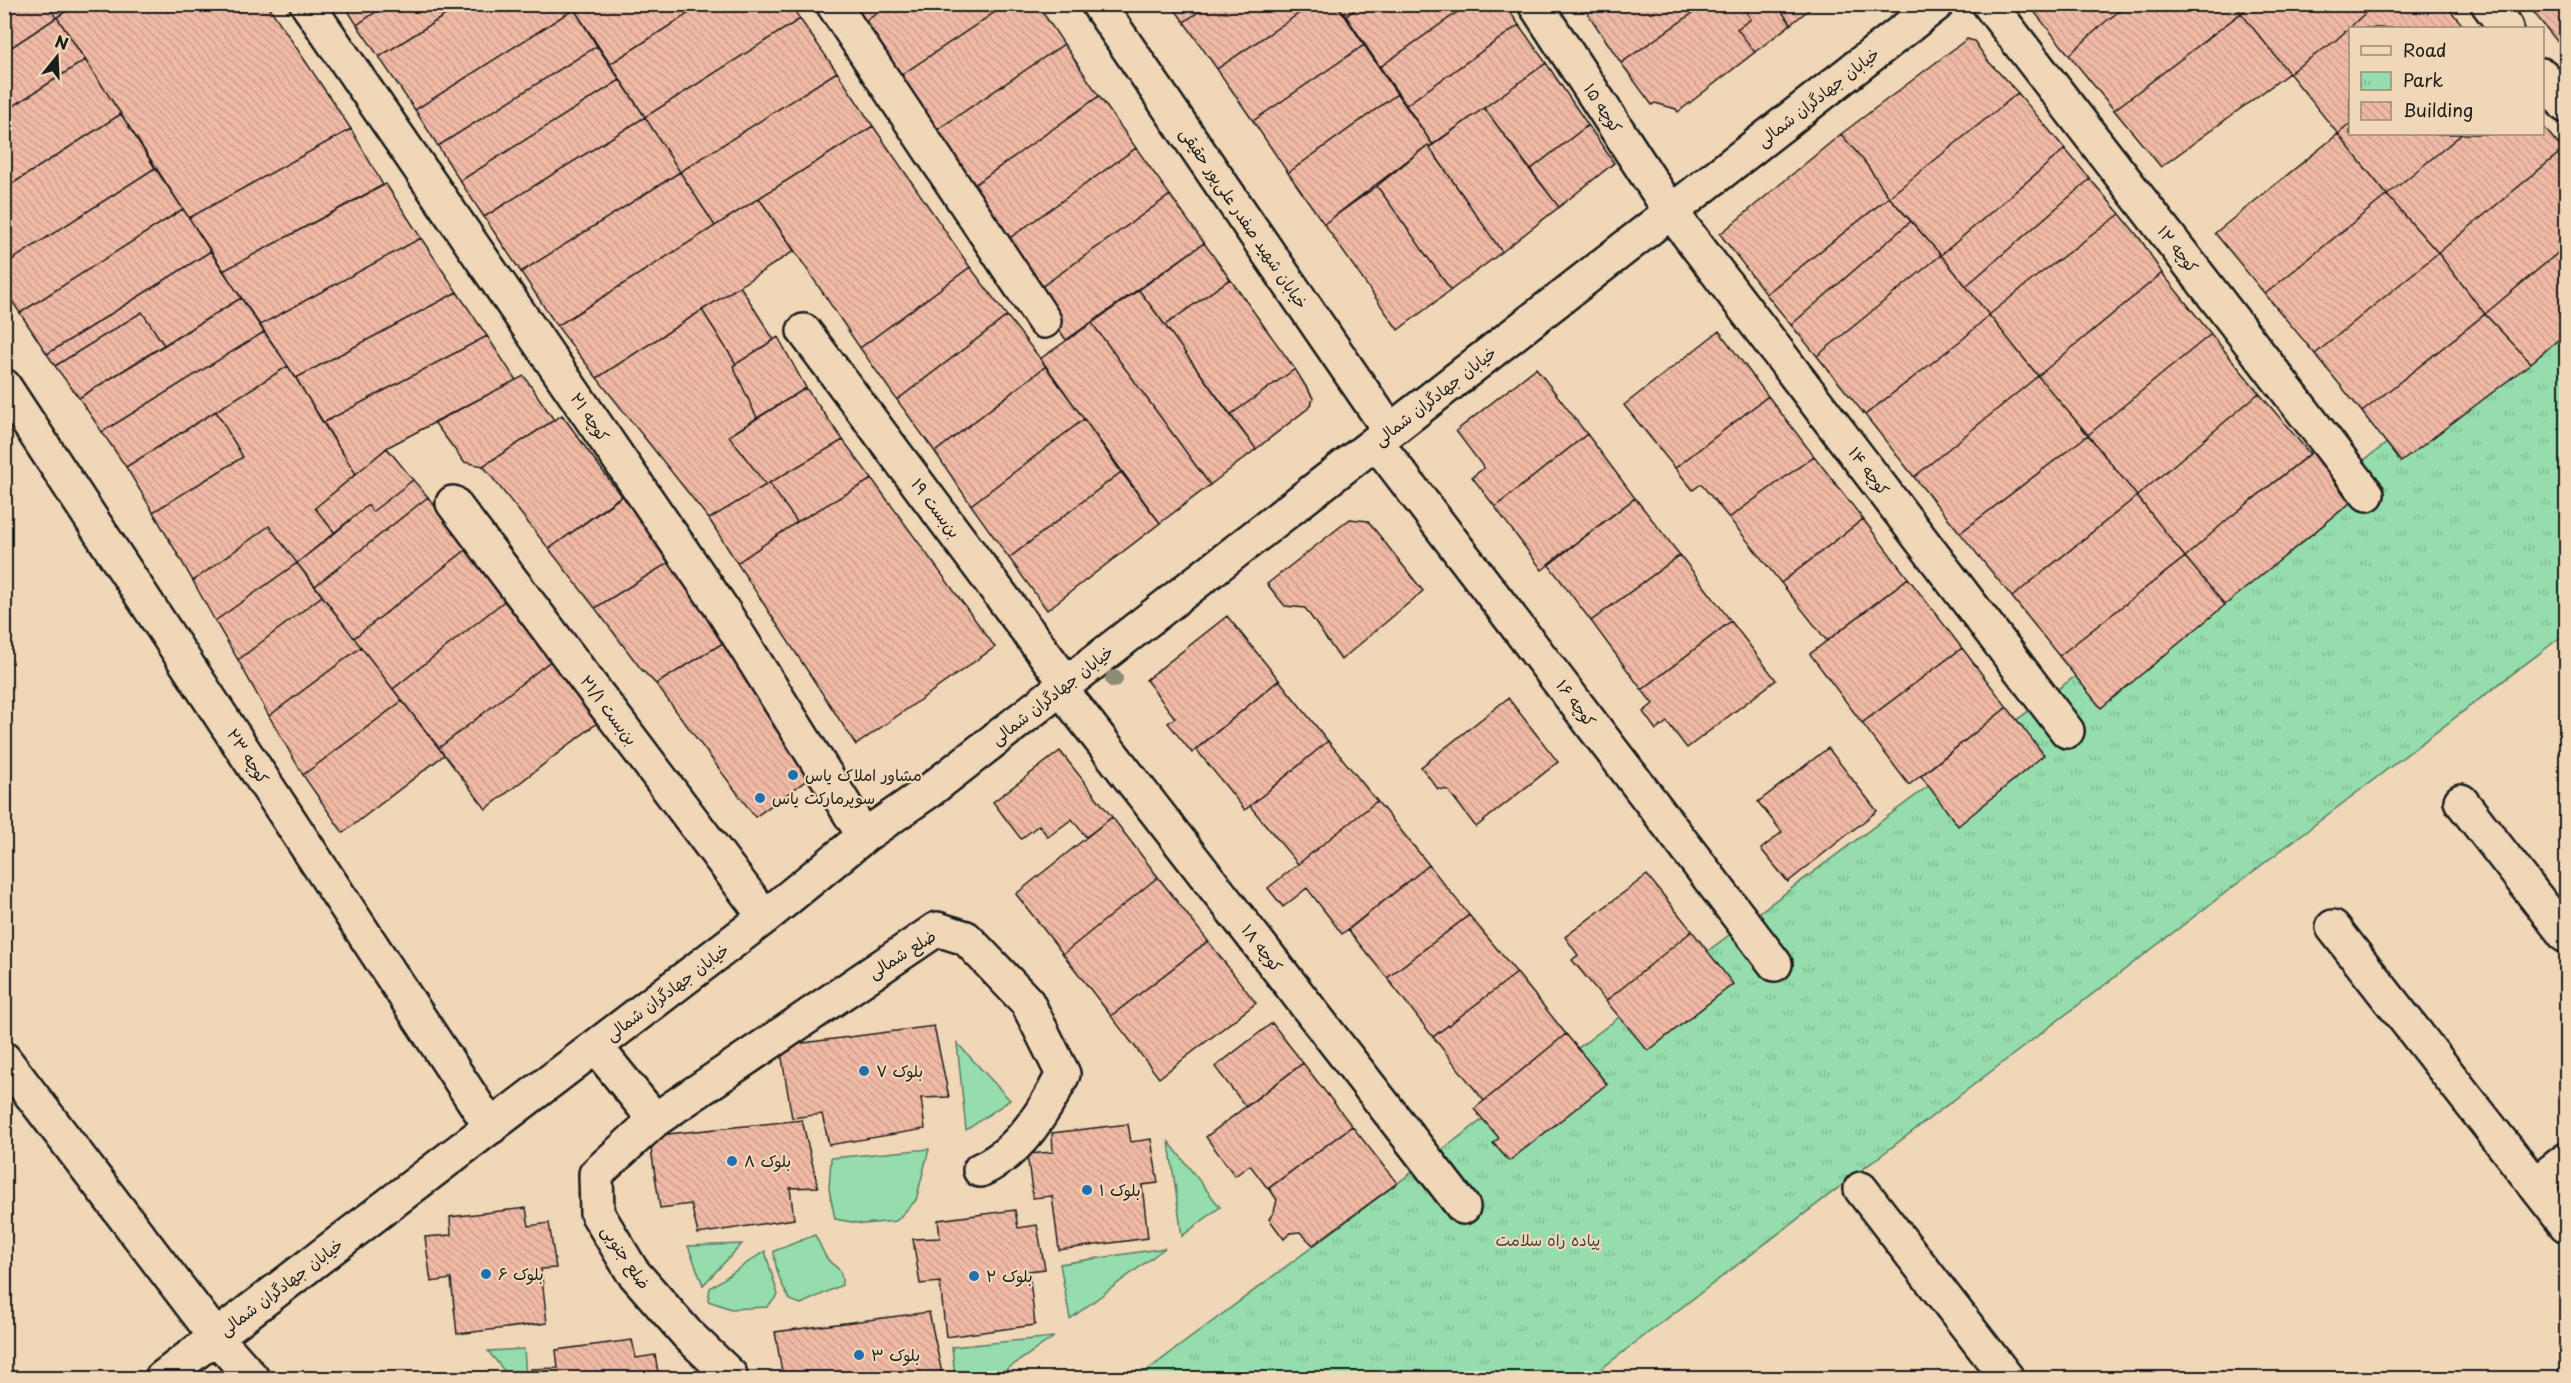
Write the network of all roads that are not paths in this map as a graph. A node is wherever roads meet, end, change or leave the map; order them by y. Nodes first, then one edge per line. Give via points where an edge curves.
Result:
1 (307, 4) edge
2 (833, 4) edge
3 (1098, 4) edge
4 (1535, 4) edge
5 (1937, 4) edge
6 (1989, 4) edge
7 (2488, 4) edge
8 (2505, 27) edge
9 (2544, 78) edge
10 (2566, 106) edge
11 (1671, 212) junction
12 (1044, 321) dead end
13 (804, 332) dead end
14 (4, 386) edge
15 (1383, 437) junction
16 (2367, 494) dead end
17 (453, 503) dead end
18 (1064, 686) junction
19 (2067, 731) dead end
20 (2461, 801) dead end
21 (864, 836) junction
22 (765, 917) junction
23 (2333, 927) dead end
24 (2566, 936) edge
25 (1775, 964) dead end
26 (596, 1047) junction
27 (4, 1059) edge
28 (655, 1120) junction
29 (491, 1127) junction
30 (2566, 1160) edge
31 (981, 1170) dead end
32 (2535, 1184) junction
33 (1860, 1189) dead end
34 (1463, 1207) dead end
35 (2566, 1225) edge
36 (216, 1337) junction
37 (730, 1375) dead end
38 (162, 1378) edge
39 (252, 1378) edge
40 (2007, 1378) edge

1 - 21 street, کوچه ۲۱ via 720,606
2 - 12 street
3 - 15 street, خیابان شهید صفدر علی‌پور حقیقی
4 - 11 street, کوچه ۱۵
5 - 11 street, خیابان جهادگران شمالی
6 - 16 street, کوچه ۱۲
7 - 8 street
9 - 10 street
11 - 15 street, خیابان جهادگران شمالی
11 - 19 street, کوچه ۱۴
13 - 18 street, بن‌بست ۱۹
14 - 29 street, کوچه ۲۳
15 - 18 street, خیابان جهادگران شمالی
15 - 25 street, کوچه ۱۶
17 - 22 street, بن‌بست ۲۱/۱
18 - 21 street, خیابان جهادگران شمالی
18 - 34 street, کوچه ۱۸
20 - 24 street
21 - 22 street, خیابان جهادگران شمالی
22 - 26 street, خیابان جهادگران شمالی
23 - 32 street
26 - 28 street
26 - 29 street, خیابان جهادگران شمالی
27 - 36 street
28 - 31 street, ضلع شمالی via 937,929 966,938 1027,1002 1063,1074 1044,1112 997,1163
28 - 37 street, ضلع جنوبی via 596,1174 597,1213 632,1271 687,1334
29 - 36 street, خیابان جهادگران شمالی
30 - 32 street
32 - 35 street
33 - 40 street
36 - 38 street, خیابان جهادگران شمالی
36 - 39 street

